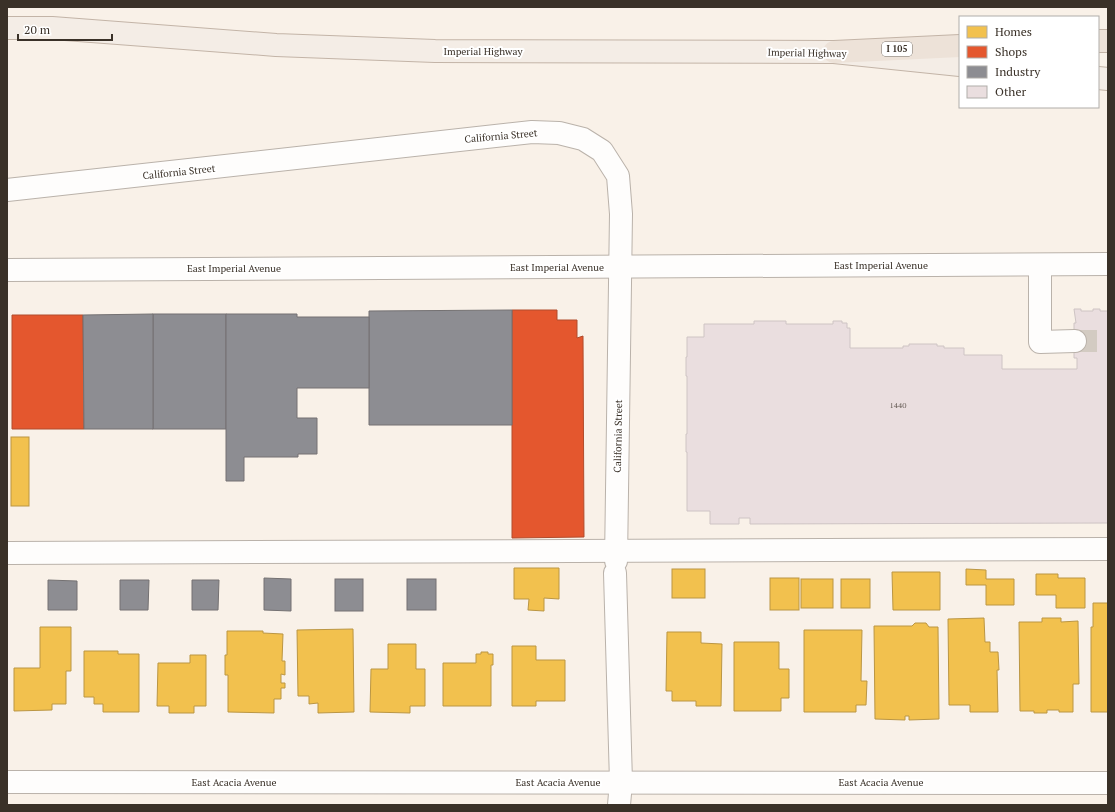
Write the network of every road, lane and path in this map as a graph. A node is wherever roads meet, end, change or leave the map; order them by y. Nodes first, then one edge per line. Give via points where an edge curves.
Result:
1 (7, 28) edge
2 (959, 46) edge
3 (834, 52) junction
4 (959, 65) edge
5 (7, 190) edge
6 (1108, 264) edge
7 (1040, 265) junction
8 (621, 266) junction
9 (7, 270) edge
10 (1075, 341) tunnel mouth
11 (1108, 549) edge
12 (7, 553) edge
13 (616, 562) junction
14 (7, 782) edge
15 (621, 782) junction
16 (1108, 783) edge
17 (619, 805) edge

1 - 3 main road, Imperial Highway via 52,28 276,45 435,51
2 - 3 highway, I 105
3 - 4 main road, Imperial Highway
5 - 8 street, California Street via 532,132 558,133 583,139 602,151 618,176
6 - 7 street, East Imperial Avenue
7 - 8 street, East Imperial Avenue
7 - 10 street via 1040,342
8 - 9 street, East Imperial Avenue
8 - 13 street, California Street
11 - 13 street
12 - 13 street
13 - 15 street, California Street
14 - 15 street, East Acacia Avenue
15 - 16 street, East Acacia Avenue
15 - 17 street, California Street

